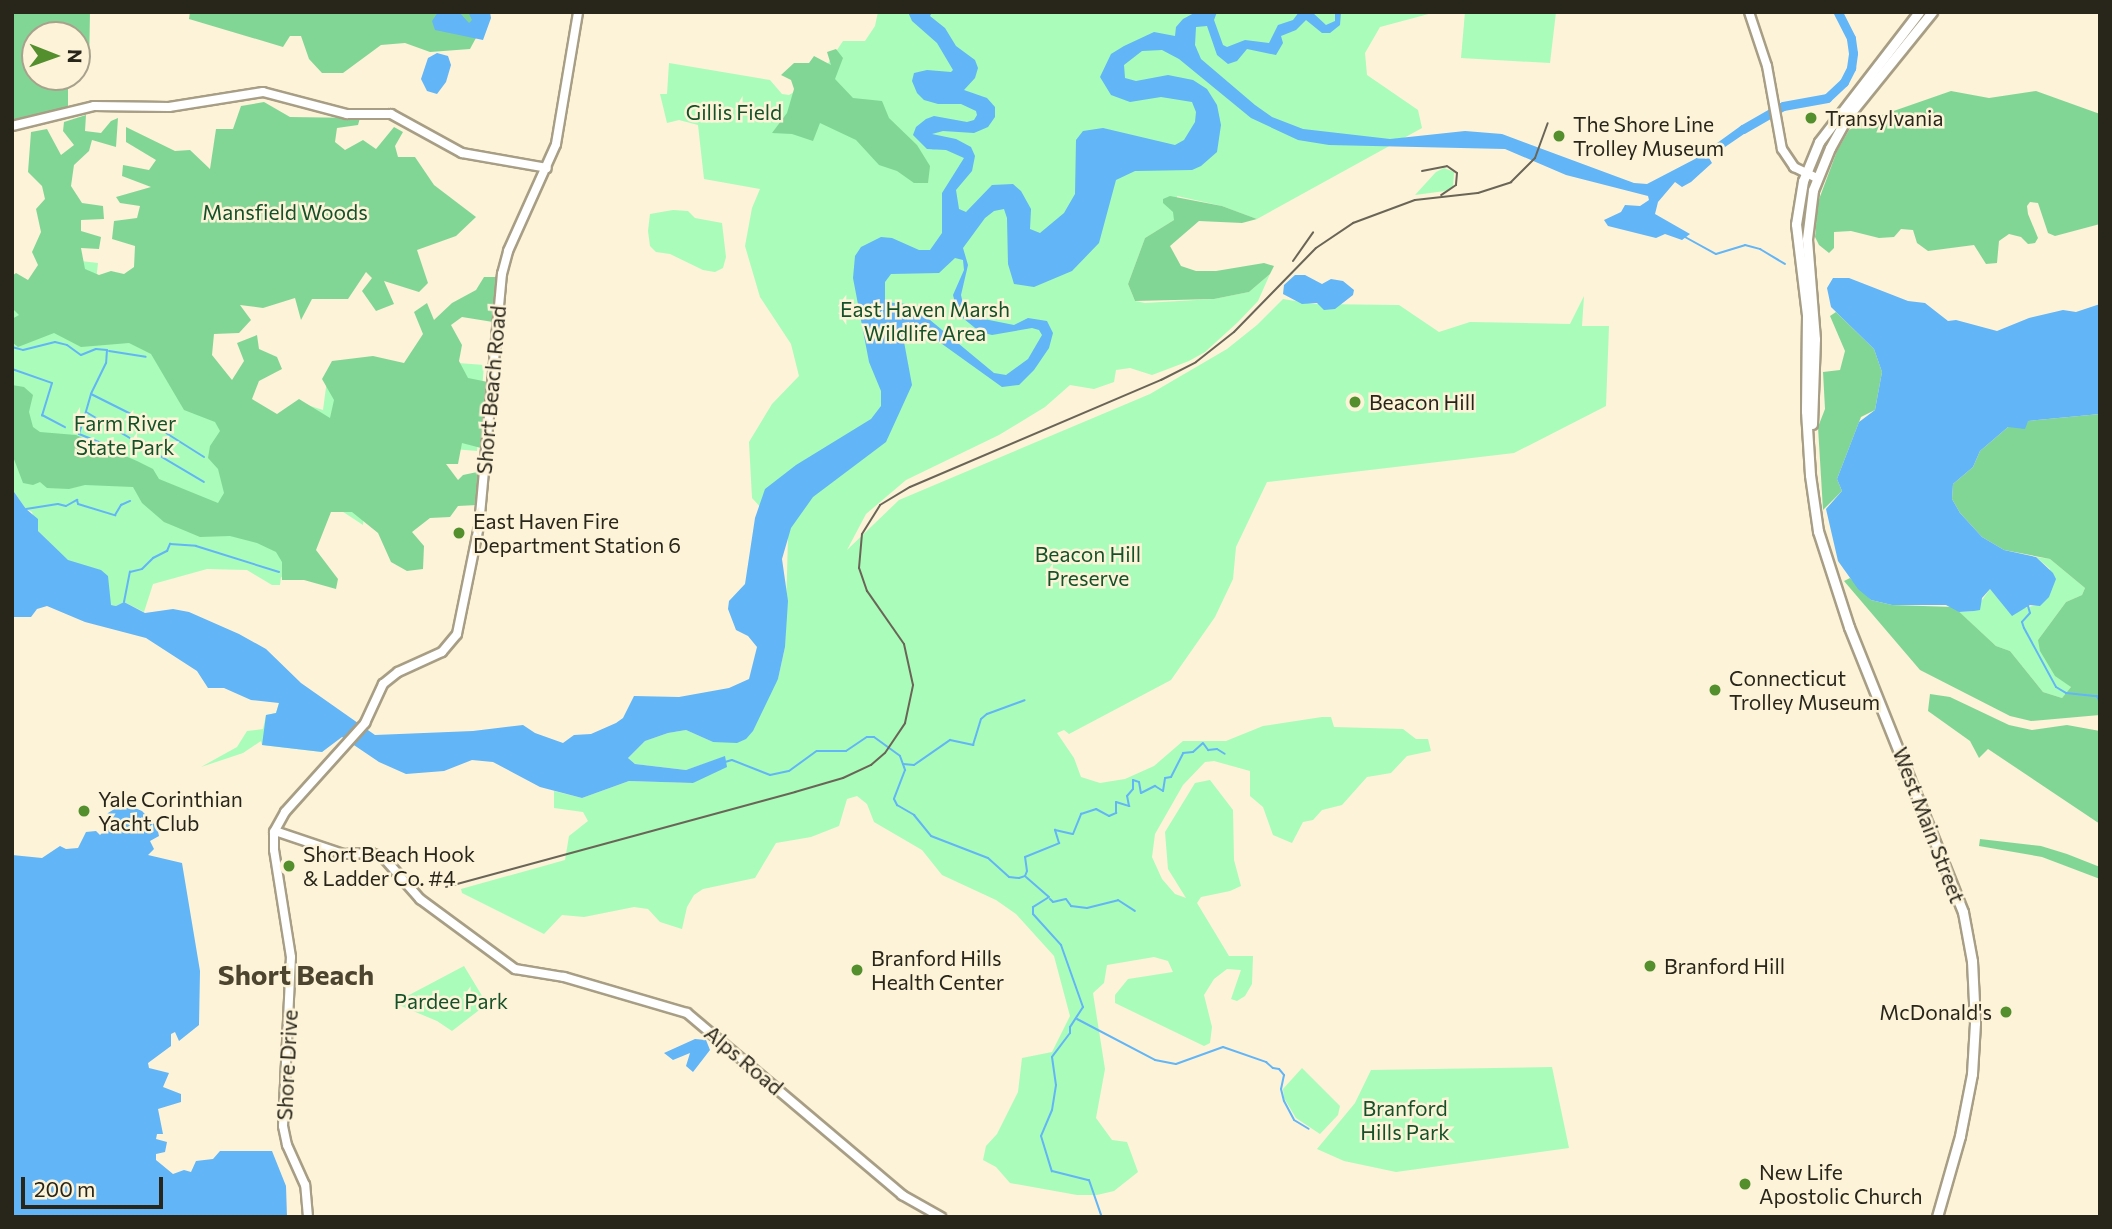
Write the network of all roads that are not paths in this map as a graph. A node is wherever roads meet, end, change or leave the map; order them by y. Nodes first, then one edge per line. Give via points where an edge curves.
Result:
1 (578, 12) edge
2 (1749, 12) edge
3 (1919, 12) edge
4 (1932, 12) edge
5 (12, 126) edge
6 (1827, 128) junction
7 (1837, 135) junction
8 (547, 168) junction
9 (1805, 174) junction
10 (1817, 178) junction
11 (1809, 443) junction
12 (275, 831) junction
13 (309, 1217) edge
14 (941, 1217) edge
15 (1937, 1217) edge

1 - 8 main road, Short Beach Road via 562,116
2 - 9 main road via 1765,59 1776,126 1787,160
3 - 6 main road, West Main Street
4 - 7 main road, West Main Street
5 - 8 main road via 94,106 169,107 263,92 347,114 391,114 453,150
6 - 7 main road
6 - 9 main road, West Main Street
7 - 10 main road, West Main Street
8 - 12 main road, Short Beach Road via 515,234 502,274 479,526 459,628 442,652 383,684 365,723 285,812
9 - 10 main road
9 - 11 main road, West Main Street via 1796,224 1807,326
10 - 11 main road, West Main Street via 1807,232 1815,339
11 - 15 main road, West Main Street via 1813,507 1833,584 1963,912 1969,943 1975,1021 1972,1074
12 - 13 main road, Shore Drive via 274,850 292,957 283,1126 305,1185
12 - 14 main road, Alps Road via 343,854 378,855 390,862 420,899 515,969 564,977 687,1013 902,1195

